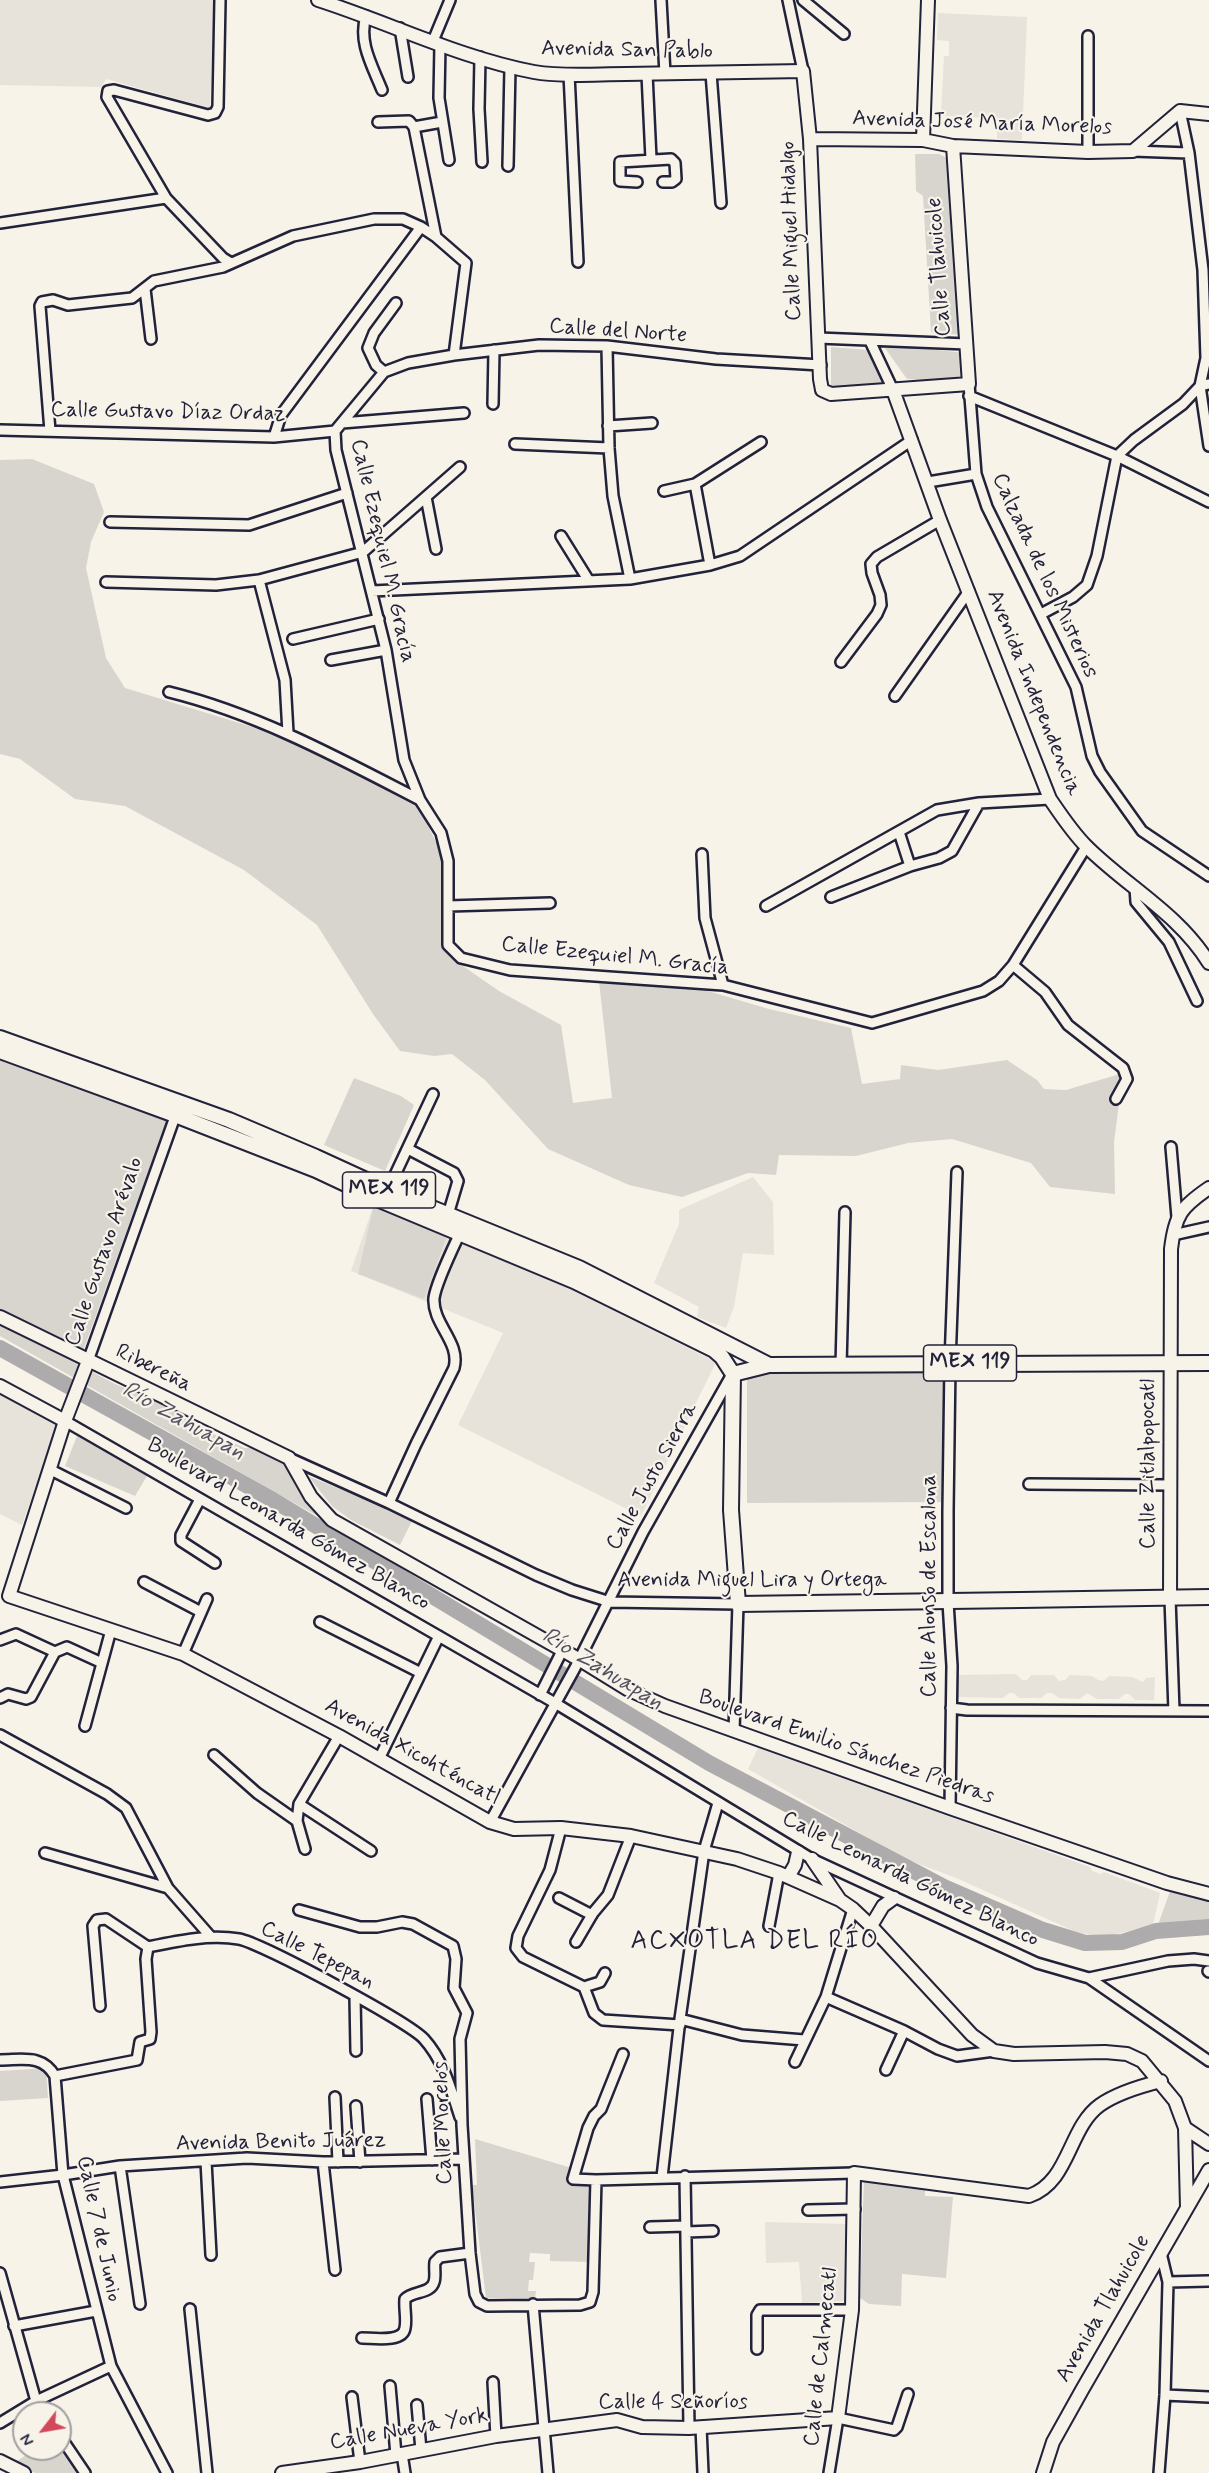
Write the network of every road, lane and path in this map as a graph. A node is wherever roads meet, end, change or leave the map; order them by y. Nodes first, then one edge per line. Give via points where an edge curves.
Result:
1 (220, 0) edge
2 (318, 0) edge
3 (450, 0) edge
4 (662, 0) edge
5 (788, 0) edge
6 (803, 0) edge
7 (928, 0) edge
8 (366, 16) junction
9 (400, 28) junction
10 (844, 34) dead end
11 (1088, 36) dead end
12 (436, 42) junction
13 (480, 57) junction
14 (510, 67) junction
15 (803, 71) junction
16 (711, 73) junction
17 (569, 74) junction
18 (647, 74) junction
19 (665, 74) junction
20 (408, 77) dead end
21 (382, 90) dead end
22 (1180, 111) junction
23 (1209, 114) edge
24 (378, 122) dead end
25 (442, 122) junction
26 (414, 127) junction
27 (810, 139) junction
28 (923, 140) junction
29 (953, 146) junction
30 (1133, 151) junction
31 (1088, 152) junction
32 (1188, 153) junction
33 (651, 159) junction
34 (449, 160) dead end
35 (483, 162) dead end
36 (508, 166) dead end
37 (637, 182) dead end
38 (663, 182) dead end
39 (166, 198) junction
40 (721, 203) dead end
41 (0, 223) edge
42 (421, 227) junction
43 (436, 237) junction
44 (578, 262) dead end
45 (231, 263) junction
46 (144, 290) junction
47 (396, 303) dead end
48 (818, 338) junction
49 (151, 339) dead end
50 (870, 341) junction
51 (967, 345) junction
52 (608, 346) junction
53 (494, 350) junction
54 (454, 355) junction
55 (820, 365) junction
56 (384, 372) junction
57 (1205, 385) edge
58 (893, 390) junction
59 (969, 390) junction
60 (493, 404) dead end
61 (464, 413) dead end
62 (342, 423) junction
63 (652, 423) dead end
64 (608, 426) junction
65 (0, 430) edge
66 (51, 431) junction
67 (335, 431) junction
68 (274, 436) junction
69 (912, 440) junction
70 (761, 442) dead end
71 (515, 444) dead end
72 (1209, 446) edge
73 (609, 447) junction
74 (1117, 456) junction
75 (460, 467) dead end
76 (976, 474) junction
77 (928, 482) junction
78 (695, 484) junction
79 (664, 491) dead end
80 (348, 493) junction
81 (426, 497) junction
82 (1209, 502) edge
83 (940, 520) junction
84 (110, 522) dead end
85 (561, 536) dead end
86 (436, 549) dead end
87 (363, 552) junction
88 (710, 565) junction
89 (630, 579) junction
90 (259, 580) junction
91 (590, 580) junction
92 (106, 582) dead end
93 (372, 591) junction
94 (969, 591) junction
95 (1041, 614) junction
96 (379, 619) junction
97 (293, 639) dead end
98 (386, 650) junction
99 (331, 660) dead end
100 (841, 662) dead end
101 (169, 692) dead end
102 (895, 696) dead end
103 (288, 733) junction
104 (1050, 799) junction
105 (420, 800) junction
106 (979, 803) junction
107 (899, 832) junction
108 (1086, 847) junction
109 (702, 854) dead end
110 (910, 866) junction
111 (1209, 876) edge
112 (1135, 887) junction
113 (831, 897) dead end
114 (550, 903) dead end
115 (448, 906) junction
116 (766, 906) dead end
117 (1209, 963) edge
118 (1012, 965) junction
119 (723, 985) junction
120 (1197, 1001) dead end
121 (0, 1038) edge
122 (0, 1051) edge
123 (433, 1094) dead end
124 (1116, 1099) dead end
125 (177, 1109) junction
126 (1171, 1147) dead end
127 (408, 1149) junction
128 (957, 1172) dead end
129 (1209, 1188) edge
130 (385, 1196) junction
131 (845, 1212) dead end
132 (1177, 1217) junction
133 (446, 1221) junction
134 (1209, 1227) edge
135 (460, 1233) junction
136 (1173, 1235) junction
137 (577, 1275) junction
138 (0, 1317) edge
139 (88, 1361) junction
140 (1171, 1363) junction
141 (1209, 1363) edge
142 (950, 1364) junction
143 (769, 1365) junction
144 (841, 1366) junction
145 (733, 1374) junction
146 (0, 1386) edge
147 (66, 1418) junction
148 (289, 1458) junction
149 (49, 1468) junction
150 (1029, 1484) dead end
151 (1171, 1485) junction
152 (200, 1499) junction
153 (389, 1503) junction
154 (126, 1508) dead end
155 (215, 1563) dead end
156 (144, 1582) dead end
157 (5, 1594) edge
158 (1209, 1597) edge
159 (1170, 1598) junction
160 (207, 1599) dead end
161 (610, 1602) junction
162 (948, 1602) junction
163 (738, 1604) junction
164 (201, 1612) junction
165 (320, 1622) dead end
166 (111, 1630) junction
167 (438, 1636) junction
168 (0, 1640) edge
169 (55, 1652) junction
170 (183, 1654) junction
171 (560, 1656) junction
172 (102, 1663) junction
173 (577, 1664) junction
174 (421, 1673) junction
175 (543, 1691) junction
176 (0, 1698) edge
177 (557, 1700) junction
178 (951, 1708) junction
179 (1174, 1711) junction
180 (1209, 1711) edge
181 (85, 1726) dead end
182 (734, 1731) junction
183 (0, 1735) edge
184 (339, 1736) junction
185 (214, 1755) dead end
186 (379, 1759) junction
187 (718, 1803) junction
188 (299, 1804) junction
189 (950, 1808) junction
190 (297, 1821) junction
191 (490, 1822) junction
192 (561, 1828) junction
193 (631, 1836) junction
194 (305, 1850) dead end
195 (371, 1851) dead end
196 (704, 1851) junction
197 (45, 1852) dead end
198 (798, 1852) junction
199 (812, 1859) junction
200 (784, 1875) junction
201 (168, 1888) junction
202 (1209, 1894) edge
203 (559, 1898) dead end
204 (894, 1898) junction
205 (840, 1900) junction
206 (853, 1909) junction
207 (299, 1910) dead end
208 (592, 1915) junction
209 (769, 1926) dead end
210 (872, 1926) junction
211 (211, 1937) junction
212 (576, 1942) dead end
213 (148, 1947) junction
214 (1209, 1961) edge
215 (605, 1973) dead end
216 (1089, 1978) junction
217 (584, 1987) junction
218 (355, 1997) junction
219 (826, 1997) junction
220 (100, 2006) dead end
221 (680, 2022) junction
222 (904, 2031) junction
223 (804, 2040) junction
224 (356, 2051) dead end
225 (994, 2051) junction
226 (622, 2054) dead end
227 (0, 2060) edge
228 (1209, 2061) edge
229 (795, 2062) dead end
230 (886, 2070) dead end
231 (55, 2076) junction
232 (1161, 2081) junction
233 (335, 2097) dead end
234 (427, 2099) dead end
235 (356, 2106) dead end
236 (462, 2125) junction
237 (1185, 2128) junction
238 (1209, 2144) edge
239 (464, 2159) junction
240 (432, 2160) junction
241 (206, 2161) junction
242 (323, 2162) junction
243 (338, 2162) junction
244 (360, 2162) junction
245 (120, 2166) junction
246 (1209, 2170) edge
247 (854, 2173) junction
248 (63, 2175) junction
249 (685, 2176) junction
250 (662, 2177) junction
251 (596, 2181) junction
252 (0, 2182) edge
253 (1186, 2208) junction
254 (855, 2209) junction
255 (808, 2210) dead end
256 (650, 2227) dead end
257 (686, 2229) junction
258 (713, 2231) dead end
259 (470, 2253) junction
260 (1161, 2253) junction
261 (211, 2255) dead end
262 (335, 2270) dead end
263 (0, 2274) edge
264 (1209, 2281) edge
265 (1168, 2282) junction
266 (140, 2304) dead end
267 (533, 2304) junction
268 (190, 2309) dead end
269 (852, 2310) junction
270 (96, 2311) junction
271 (14, 2326) junction
272 (362, 2338) dead end
273 (757, 2349) dead end
274 (111, 2366) junction
275 (493, 2382) dead end
276 (390, 2386) dead end
277 (908, 2394) dead end
278 (1165, 2395) junction
279 (352, 2397) dead end
280 (1209, 2397) edge
281 (36, 2401) joint
282 (417, 2405) dead end
283 (838, 2418) junction
284 (695, 2427) junction
285 (544, 2429) junction
286 (496, 2436) junction
287 (421, 2450) junction
288 (72, 2453) edge
289 (399, 2454) junction
290 (0, 2461) edge
291 (360, 2462) junction
292 (1, 2473) edge
293 (24, 2473) edge
294 (86, 2473) edge
295 (167, 2473) edge
296 (207, 2473) edge
297 (282, 2473) edge
298 (405, 2473) edge
299 (548, 2473) edge
300 (703, 2473) edge
301 (830, 2473) edge
302 (1043, 2473) edge
303 (1159, 2473) edge

1 - 39 street via 215,113 208,115 108,91 107,97
2 - 8 street, Avenida San Pablo
3 - 12 street
4 - 19 street
5 - 15 street
6 - 10 street
7 - 28 street
8 - 9 street, Avenida San Pablo
8 - 21 street via 362,29 364,45
9 - 12 street, Avenida San Pablo
9 - 20 street
11 - 31 street
12 - 13 street, Avenida San Pablo
12 - 25 street
13 - 14 street, Avenida San Pablo
13 - 35 street
14 - 17 street, Avenida San Pablo
14 - 36 street
15 - 16 street, Avenida San Pablo
15 - 27 street, Calle Miguel Hidalgo
16 - 19 street, Avenida San Pablo
16 - 40 street
17 - 18 street, Avenida San Pablo
17 - 44 street
18 - 19 street, Avenida San Pablo
18 - 33 street
22 - 23 street
22 - 30 street, Avenida José María Morelos
22 - 32 street
24 - 26 street via 409,121
25 - 26 street
25 - 34 street
26 - 43 street
27 - 28 street, Avenida José María Morelos
27 - 48 street, Calle Miguel Hidalgo
28 - 29 street, Avenida José María Morelos
29 - 31 street, Avenida José María Morelos
29 - 51 street, Calle Tlahuicole
30 - 31 street, Avenida José María Morelos
30 - 32 street
32 - 57 street via 1203,270
33 - 37 street via 620,162 620,181
33 - 38 street via 674,160 675,181
39 - 41 street
39 - 45 street
42 - 43 street
42 - 45 street via 403,219 374,219 293,236
42 - 68 street via 281,415
43 - 54 street via 466,263
45 - 46 street via 154,281
46 - 49 street
46 - 66 street via 124,300 42,302
47 - 56 street via 368,348
48 - 50 street
48 - 55 street, Calle Miguel Hidalgo
50 - 51 street
50 - 58 street
51 - 59 street, Calle Tlahuicole
52 - 53 street, Calle del Norte via 539,345
52 - 55 street, Calle del Norte via 716,359
52 - 64 street
53 - 54 street, Calle del Norte
53 - 60 street
54 - 56 street, Calle del Norte via 408,363
55 - 58 street, Calle Miguel Hidalgo via 822,390 831,394
56 - 62 street
57 - 72 street
57 - 74 street
58 - 59 street
58 - 69 street, Avenida Independencia
59 - 74 street
59 - 76 street, Calzada de los Misterios
61 - 62 street
62 - 67 street
63 - 64 street
64 - 73 street
65 - 66 street, Calle Gustavo Díaz Ordaz
66 - 68 street, Calle Gustavo Díaz Ordaz
67 - 68 street, Calle Gustavo Díaz Ordaz
67 - 80 street, Calle Ezequiel M. Gracía
69 - 77 street, Avenida Independencia
69 - 88 street via 740,556
70 - 78 street
71 - 73 street
73 - 89 street via 613,496
74 - 82 street
74 - 95 street via 1097,556 1087,585
75 - 81 street
76 - 77 street
76 - 95 street, Calzada de los Misterios via 987,507
77 - 83 street, Avenida Independencia
78 - 79 street
78 - 88 street
80 - 84 street via 249,525
80 - 87 street, Calle Ezequiel M. Gracía
81 - 86 street
81 - 87 street
83 - 94 street, Avenida Independencia
83 - 100 street via 871,564 881,605
85 - 91 street
87 - 90 street
87 - 93 street, Calle Ezequiel M. Gracía
88 - 89 street
89 - 91 street
90 - 92 street via 216,585
90 - 103 street via 285,680
91 - 93 street
93 - 96 street, Calle Ezequiel M. Gracía
94 - 102 street
94 - 104 street, Avenida Independencia
95 - 111 street, Calzada de los Misterios via 1076,687 1092,756 1100,772 1142,831
96 - 97 street
96 - 98 street, Calle Ezequiel M. Gracía
98 - 99 street
98 - 105 street, Calle Ezequiel M. Gracía via 404,760
101 - 103 street
103 - 105 street
104 - 106 street
104 - 108 street, Avenida Independencia
105 - 115 street, Calle Ezequiel M. Gracía via 441,833 448,861
106 - 107 street via 937,810
106 - 110 street via 952,851
107 - 110 street
107 - 116 street
108 - 112 street, Avenida Independencia
108 - 118 street, Calle Ezequiel M. Gracía
109 - 119 street via 705,918
110 - 113 street
112 - 117 street, Avenida Independencia via 1179,924
112 - 120 street via 1136,902 1169,942
114 - 115 street
115 - 119 street, Calle Ezequiel M. Gracía via 448,945 461,958 510,970
118 - 119 street, Calle Ezequiel M. Gracía via 999,981 983,991 872,1023
118 - 124 street via 1045,992 1068,1025 1123,1068 1127,1079
121 - 125 main road, MEX 119
122 - 125 main road, MEX 119
123 - 127 street
125 - 130 main road, MEX 119 via 229,1120
125 - 139 street, Calle Gustavo Arévalo
126 - 132 street
127 - 130 street
127 - 133 street via 454,1173 458,1181
128 - 142 street, Calle Alonso de Escalona
129 - 132 street
130 - 133 main road, MEX 119
131 - 144 street
132 - 136 street, Calle Zitlalpopocatl
133 - 135 main road, MEX 119
133 - 137 main road, MEX 119
134 - 136 street
135 - 137 main road, MEX 119
135 - 153 street via 434,1298 438,1320 456,1359 454,1368
136 - 140 street, Calle Zitlalpopocatl
137 - 143 main road, MEX 119
137 - 145 main road, MEX 119 via 714,1350
138 - 139 street, Ribereña
139 - 147 street, Calle Gustavo Arévalo
139 - 148 street, Ribereña
140 - 141 main road, MEX 119
140 - 142 main road, MEX 119
140 - 151 street, Calle Zitlalpopocatl
142 - 144 main road, MEX 119
142 - 162 street, Calle Alonso de Escalona
143 - 144 main road, MEX 119
143 - 145 main road, MEX 119
145 - 161 street, Calle Justo Sierra via 643,1532
145 - 163 main road via 731,1510
146 - 147 street, Boulevard Leonarda Gómez Blanco
147 - 149 street, Calle Gustavo Arévalo
147 - 152 street, Boulevard Leonarda Gómez Blanco
148 - 153 street, Avenida Miguel Lira y Ortega
148 - 171 street, Boulevard Emilio Sánchez Piedras via 311,1497 332,1520
149 - 154 street
149 - 157 street, Calle Gustavo Arévalo
150 - 151 street
151 - 159 street, Calle Zitlalpopocatl
152 - 155 street via 181,1541
152 - 167 street, Boulevard Leonarda Gómez Blanco
153 - 161 street, Avenida Miguel Lira y Ortega via 536,1575
156 - 164 street
157 - 166 street, Avenida Xicohténcatl
158 - 159 main road, Avenida Miguel Lira y Ortega
159 - 162 main road, Avenida Miguel Lira y Ortega
159 - 179 street, Calle Zitlalpopocatl
160 - 164 street
161 - 163 street, Avenida Miguel Lira y Ortega
161 - 173 street, Calle Justo Sierra
162 - 163 main road, Avenida Miguel Lira y Ortega
162 - 178 street, Calle Alonso de Escalona
163 - 182 street
164 - 170 street
165 - 174 street
166 - 170 street, Avenida Xicohténcatl
166 - 172 street
167 - 174 street
167 - 175 street, Boulevard Leonarda Gómez Blanco
168 - 169 street via 16,1634
169 - 172 street via 66,1647
169 - 176 street via 31,1697 8,1694
170 - 184 street, Avenida Xicohténcatl
171 - 173 street, Boulevard Emilio Sánchez Piedras
171 - 175 street
172 - 181 street
173 - 177 street, Calle Justo Sierra
173 - 182 street, Boulevard Emilio Sánchez Piedras via 665,1706
174 - 186 street
175 - 177 street, Boulevard Leonarda Gómez Blanco
177 - 187 street, Calle Leonarda Gómez Blanco
177 - 191 street, Calle Justo Sierra
178 - 179 street
178 - 189 street, Calle Alonso de Escalona
179 - 180 street
182 - 189 street, Boulevard Emilio Sánchez Piedras
183 - 201 street via 126,1808
184 - 186 street, Avenida Xicohténcatl
184 - 188 street
185 - 190 street
186 - 191 street, Avenida Xicohténcatl
187 - 196 street
187 - 198 street, Calle Leonarda Gómez Blanco
188 - 190 street
188 - 195 street
189 - 202 street, Boulevard Emilio Sánchez Piedras
190 - 194 street
191 - 192 street, Avenida Xicohténcatl via 514,1829
192 - 193 street, Avenida Xicohténcatl
192 - 217 street via 550,1870 516,1947 523,1956
193 - 196 street, Avenida Xicohténcatl
193 - 208 street via 608,1895
196 - 200 street, Avenida Xicohténcatl
196 - 221 street
197 - 201 street
198 - 199 street, Calle Leonarda Gómez Blanco
198 - 200 street via 795,1865
199 - 204 street, Calle Leonarda Gómez Blanco
199 - 205 street
200 - 205 street, Avenida Xicohténcatl
200 - 209 street
201 - 211 street
203 - 208 street
204 - 210 street via 883,1906
204 - 216 street, Calle Leonarda Gómez Blanco via 1037,1963
205 - 206 street, Avenida Xicohténcatl
206 - 210 street, Avenida Xicohténcatl
206 - 219 street
207 - 236 street, Calle Morelos via 360,1927 413,1924 453,1946 454,1988 467,2013 460,2039
208 - 212 street
210 - 225 street, Avenida Xicohténcatl via 972,2035
211 - 213 street, Calle Tepepan
211 - 218 street, Calle Tepepan via 241,1939
213 - 220 street via 105,1919 97,1920 93,1926
213 - 231 street via 152,2032 150,2039 140,2042 137,2060
214 - 216 street, Calle Leonarda Gómez Blanco via 1168,1961
215 - 217 street via 600,1982
216 - 228 street
217 - 221 street via 594,2013 603,2020
218 - 224 street
218 - 236 street, Calle Tepepan via 424,2038 446,2073
219 - 222 street
219 - 223 street
221 - 223 street via 742,2035
221 - 250 street
222 - 225 street via 957,2056
222 - 230 street
223 - 229 street
225 - 232 street via 1126,2054 1142,2061
226 - 251 street via 601,2109 588,2128 573,2179
227 - 231 street, Calle 7 de Junio via 39,2060 48,2064
231 - 248 street, Calle 7 de Junio
232 - 237 street via 1175,2101
232 - 247 street via 1099,2106 1053,2180 1029,2196
233 - 243 street
234 - 240 street
235 - 244 street
236 - 239 street, Calle Morelos
237 - 238 street
237 - 253 street
239 - 240 street, Avenida Benito Juárez
239 - 259 street, Calle Morelos
240 - 244 street, Avenida Benito Juárez
241 - 242 street, Avenida Benito Juárez via 248,2158
241 - 245 street, Avenida Benito Juárez
241 - 261 street
242 - 243 street, Avenida Benito Juárez
242 - 262 street
243 - 244 street, Avenida Benito Juárez
245 - 248 street, Avenida Benito Juárez
245 - 266 street
246 - 253 street, Avenida Tlahuicole
247 - 249 street
247 - 254 street, Calle de Calmecatl
248 - 252 street, Avenida Benito Juárez
248 - 270 street, Calle 7 de Junio
249 - 250 street
249 - 257 street
250 - 251 street
251 - 267 street via 590,2302
253 - 260 street, Avenida Tlahuicole
254 - 255 street
254 - 269 street, Calle de Calmecatl
256 - 257 street
257 - 258 street
257 - 284 street
259 - 267 street, Calle Morelos via 479,2302 487,2306
259 - 272 street via 435,2262 431,2288 409,2294 405,2299 403,2334
260 - 265 street
260 - 302 street, Avenida Tlahuicole via 1053,2442
263 - 271 street
264 - 265 street
265 - 278 street
267 - 285 street
268 - 296 street
269 - 273 street via 760,2310
269 - 283 street, Calle de Calmecatl
270 - 271 street
270 - 274 street, Calle 7 de Junio
271 - 281 street
274 - 281 street
274 - 295 street, Calle 7 de Junio
275 - 286 street
276 - 289 street
277 - 283 street via 894,2430
278 - 280 street
278 - 303 street
279 - 291 street
282 - 287 street
283 - 284 street, Calle 4 Señoríos
283 - 301 street, Calle de Calmecatl
284 - 285 street, Calle 4 Señoríos via 642,2427 617,2420
284 - 300 street
285 - 286 street, Calle Nueva York
285 - 299 street
286 - 287 street, Calle Nueva York
287 - 289 street, Calle Nueva York
288 - 294 street
289 - 291 street, Calle Nueva York
289 - 298 street
290 - 292 street
290 - 293 street
291 - 297 street, Calle Nueva York

